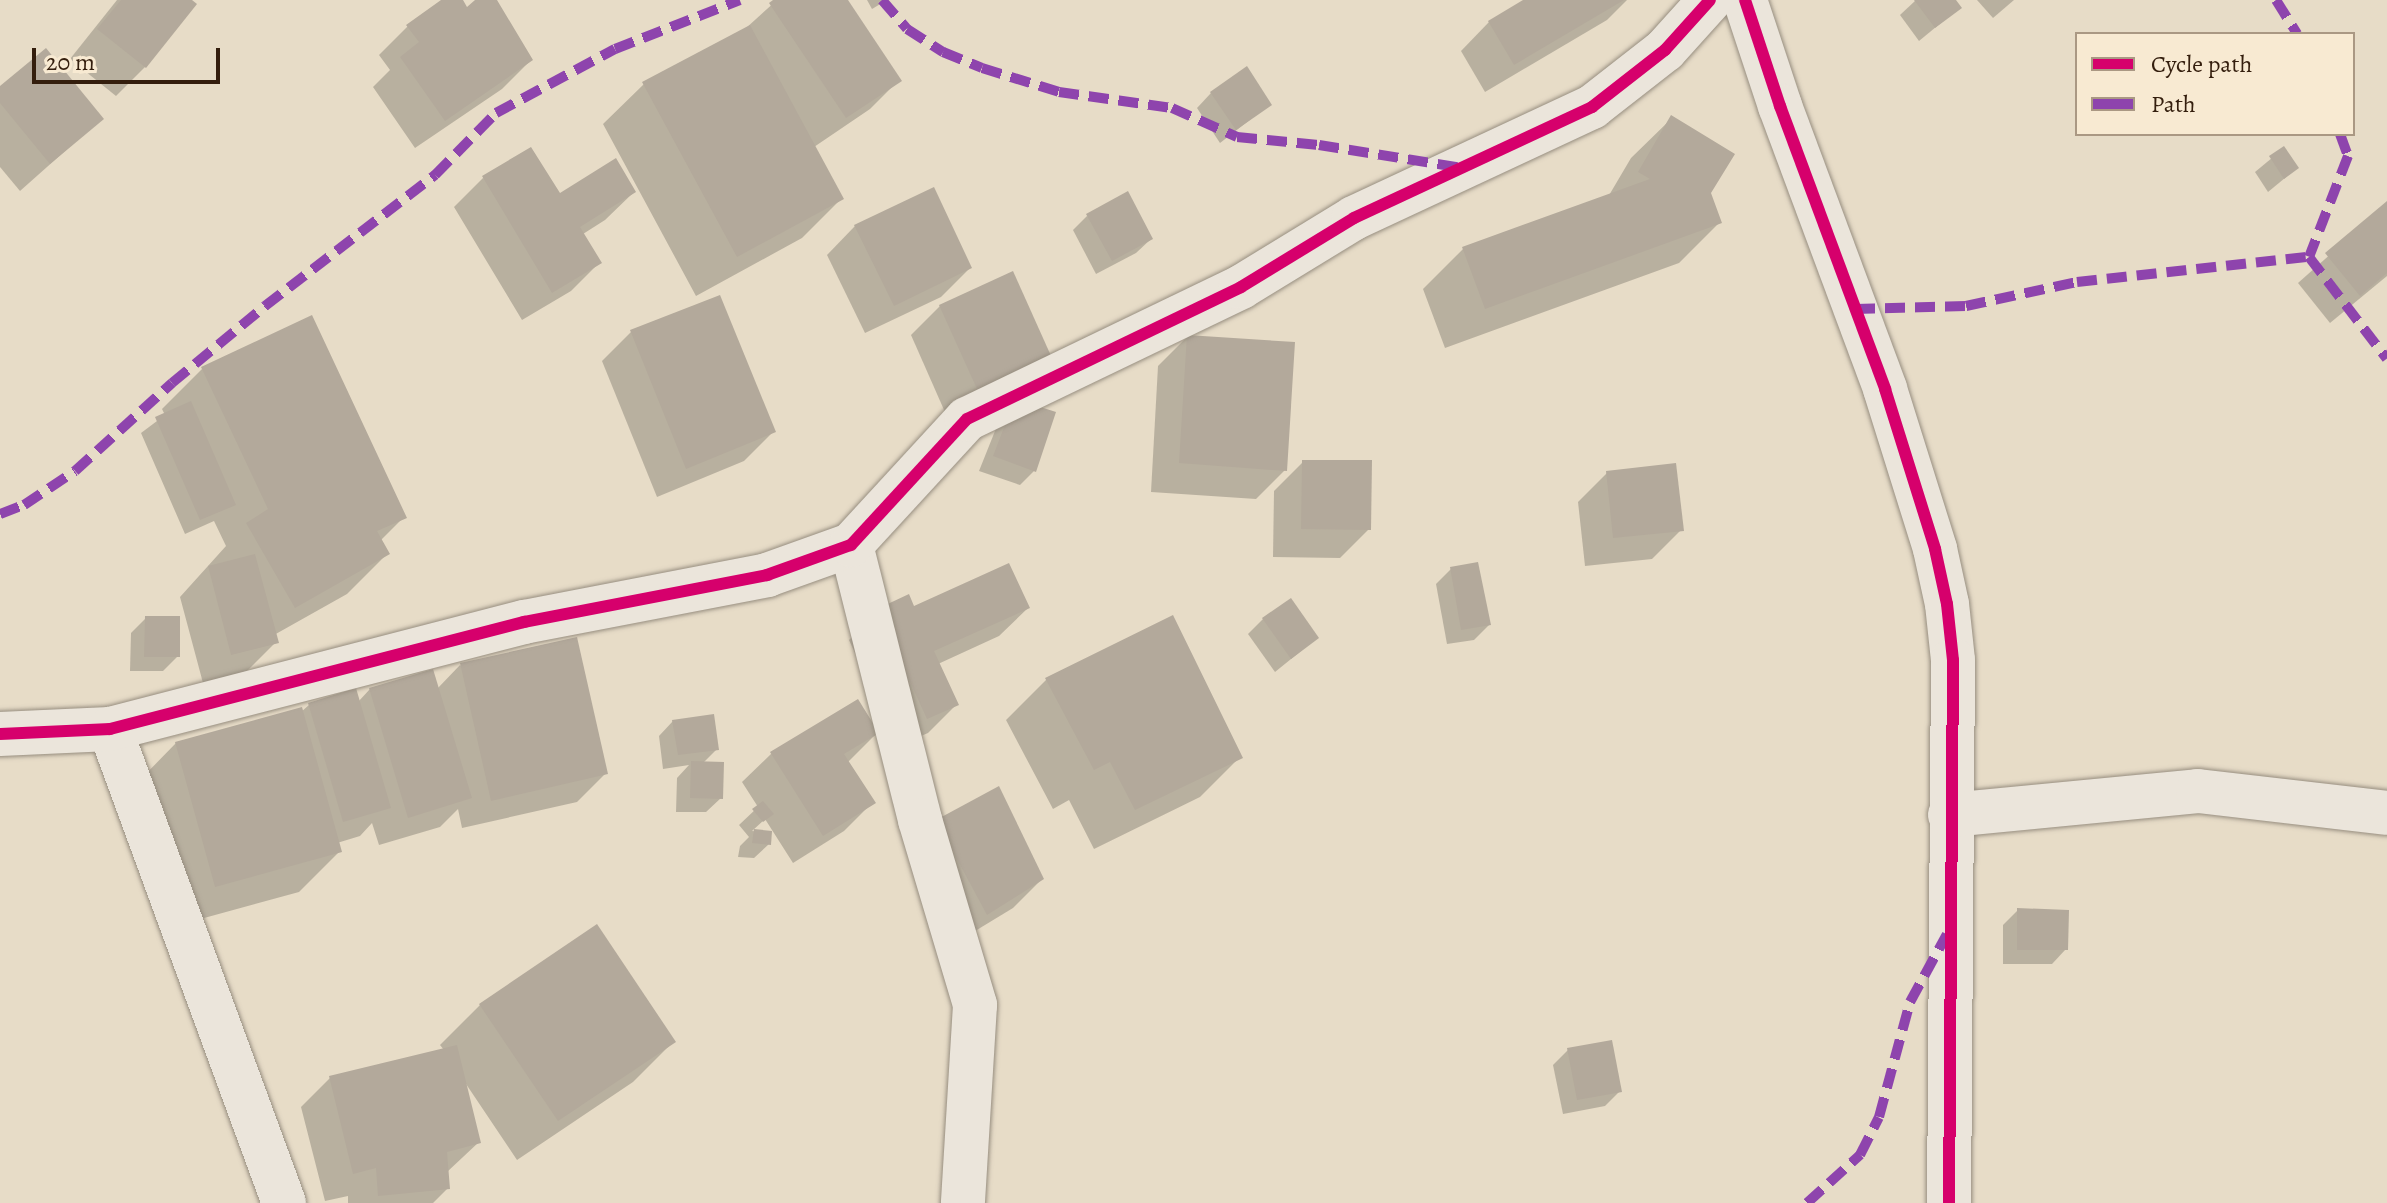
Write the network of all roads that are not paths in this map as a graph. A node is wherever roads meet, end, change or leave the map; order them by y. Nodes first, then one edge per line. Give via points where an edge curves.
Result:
1 (1710, 0) edge
2 (1745, 0) edge
3 (851, 545) junction
4 (110, 729) junction
5 (0, 734) edge
6 (2387, 813) edge
7 (1950, 815) junction
8 (284, 1203) edge
9 (963, 1203) edge
10 (1949, 1203) edge

1 - 3 street via 1665,50 1592,107 1354,218 1241,287 967,419
2 - 7 street via 1885,389 1935,549 1953,660
3 - 4 street via 767,575 524,622
3 - 9 street via 920,820 975,1005
4 - 5 street
4 - 8 street
6 - 7 street via 2198,791
7 - 10 street

